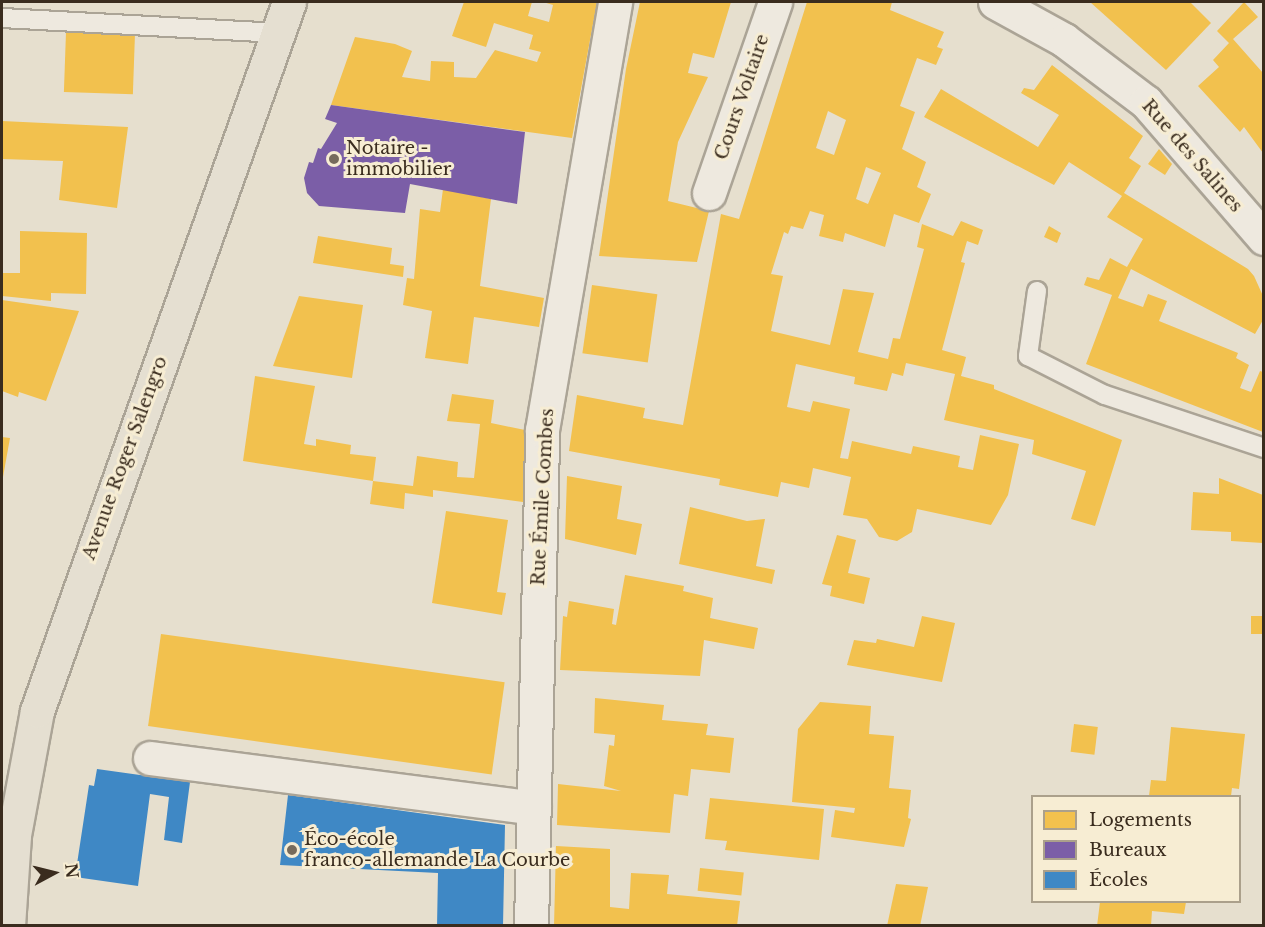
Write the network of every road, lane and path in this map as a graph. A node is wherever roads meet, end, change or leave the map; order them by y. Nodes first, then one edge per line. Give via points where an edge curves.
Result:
1 (288, 2) edge
2 (615, 2) edge
3 (775, 2) edge
4 (995, 2) edge
5 (2, 18) edge
6 (277, 33) junction
7 (709, 193) dead end
8 (1263, 238) edge
9 (1037, 291) dead end
10 (1263, 448) edge
11 (150, 758) dead end
12 (534, 808) junction
13 (8, 926) edge
14 (531, 926) edge

1 - 6 main road, Avenue Roger Salengro
2 - 12 street, Rue Émile Combes via 542,430
3 - 7 street, Cours Voltaire
4 - 8 street, Rue des Salines via 1064,40 1146,102
5 - 6 lane
6 - 13 main road, Avenue Roger Salengro via 37,711 14,835
9 - 10 lane via 1028,356 1105,394
11 - 12 street
12 - 14 street, Rue Émile Combes

